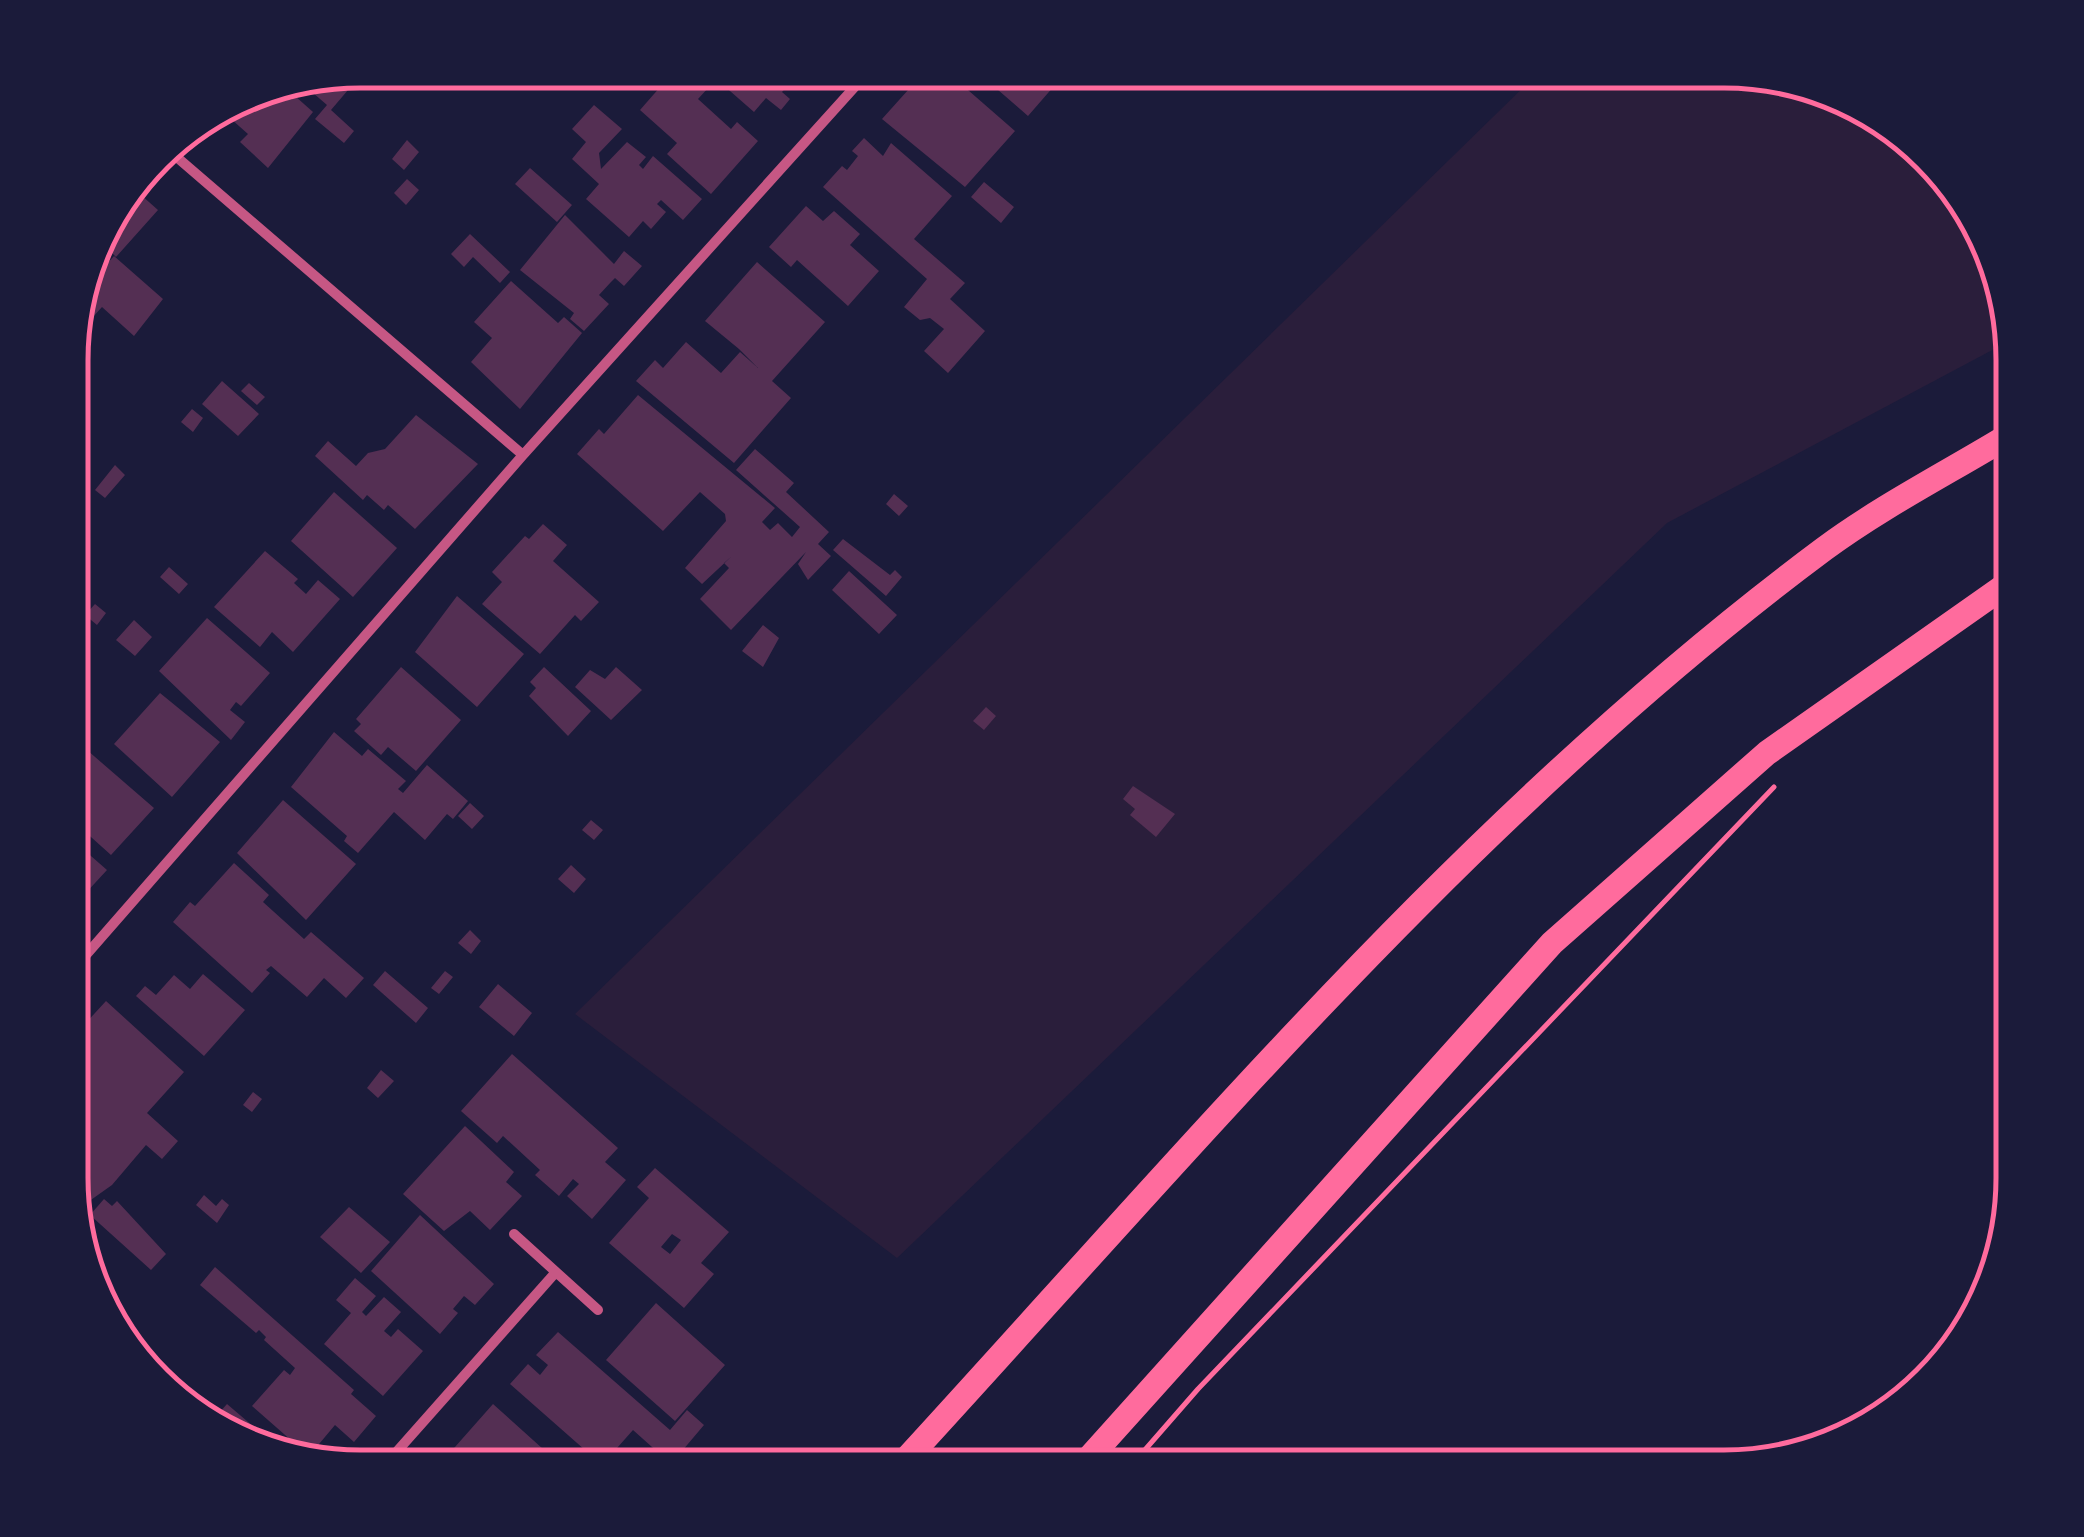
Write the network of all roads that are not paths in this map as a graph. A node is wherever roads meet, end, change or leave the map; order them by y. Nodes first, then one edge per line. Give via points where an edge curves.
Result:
1 (854, 87) edge
2 (178, 157) edge
3 (1996, 444) edge
4 (523, 455) junction
5 (1996, 593) edge
6 (88, 952) edge
7 (514, 1234) dead end
8 (556, 1272) junction
9 (598, 1310) dead end
10 (399, 1449) edge
11 (915, 1449) edge
12 (1097, 1450) edge

1 - 4 street
2 - 4 street
3 - 11 main road via 1826,547 1622,709 1422,897
4 - 6 street
5 - 12 main road via 1768,753 1552,943
7 - 8 street
8 - 9 street
8 - 10 street

